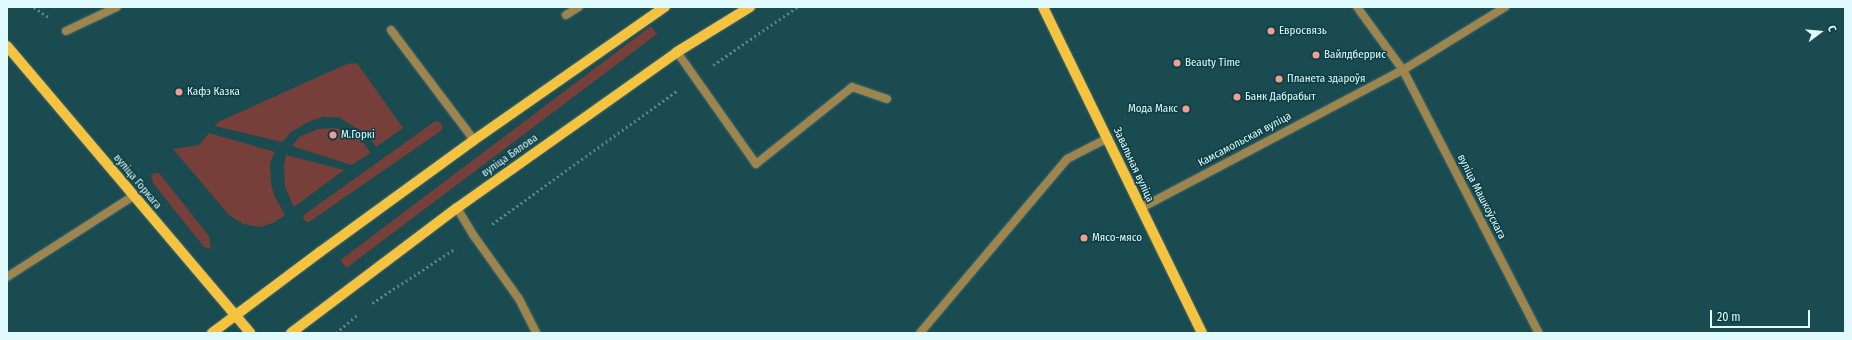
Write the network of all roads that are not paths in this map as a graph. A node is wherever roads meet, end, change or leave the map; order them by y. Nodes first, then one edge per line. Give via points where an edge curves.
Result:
1 (118, 7) edge
2 (579, 7) edge
3 (664, 7) edge
4 (750, 7) edge
5 (1043, 7) edge
6 (1357, 7) edge
7 (1506, 7) edge
8 (566, 15) dead end
9 (391, 30) dead end
10 (66, 31) dead end
11 (7, 46) edge
12 (677, 52) junction
13 (1403, 70) junction
14 (887, 99) dead end
15 (1108, 138) junction
16 (474, 140) junction
17 (133, 196) junction
18 (457, 208) junction
19 (1141, 208) junction
20 (7, 277) edge
21 (235, 316) junction
22 (212, 333) edge
23 (250, 333) edge
24 (291, 333) edge
25 (536, 333) edge
26 (920, 333) edge
27 (1202, 333) edge
28 (1539, 333) edge

1 - 10 street
2 - 8 street
3 - 16 main road
4 - 12 main road, вуліца Бялова
5 - 15 main road, Завальная вуліца
6 - 13 street, вуліца Машкоўскага
7 - 13 street, Камсамольская вуліца
9 - 16 street
11 - 17 main road, вуліца Горкага
12 - 14 street via 756,164 852,87
12 - 18 main road, вуліца Бялова
13 - 19 street, Камсамольская вуліца
13 - 28 street, вуліца Машкоўскага
15 - 19 main road, Завальная вуліца
15 - 26 street via 1067,159
16 - 21 main road
17 - 20 street
17 - 21 main road, вуліца Горкага
18 - 24 main road, вуліца Бялова
18 - 25 street via 520,299
19 - 27 main road, Завальная вуліца
21 - 22 main road
21 - 23 main road, вуліца Горкага

